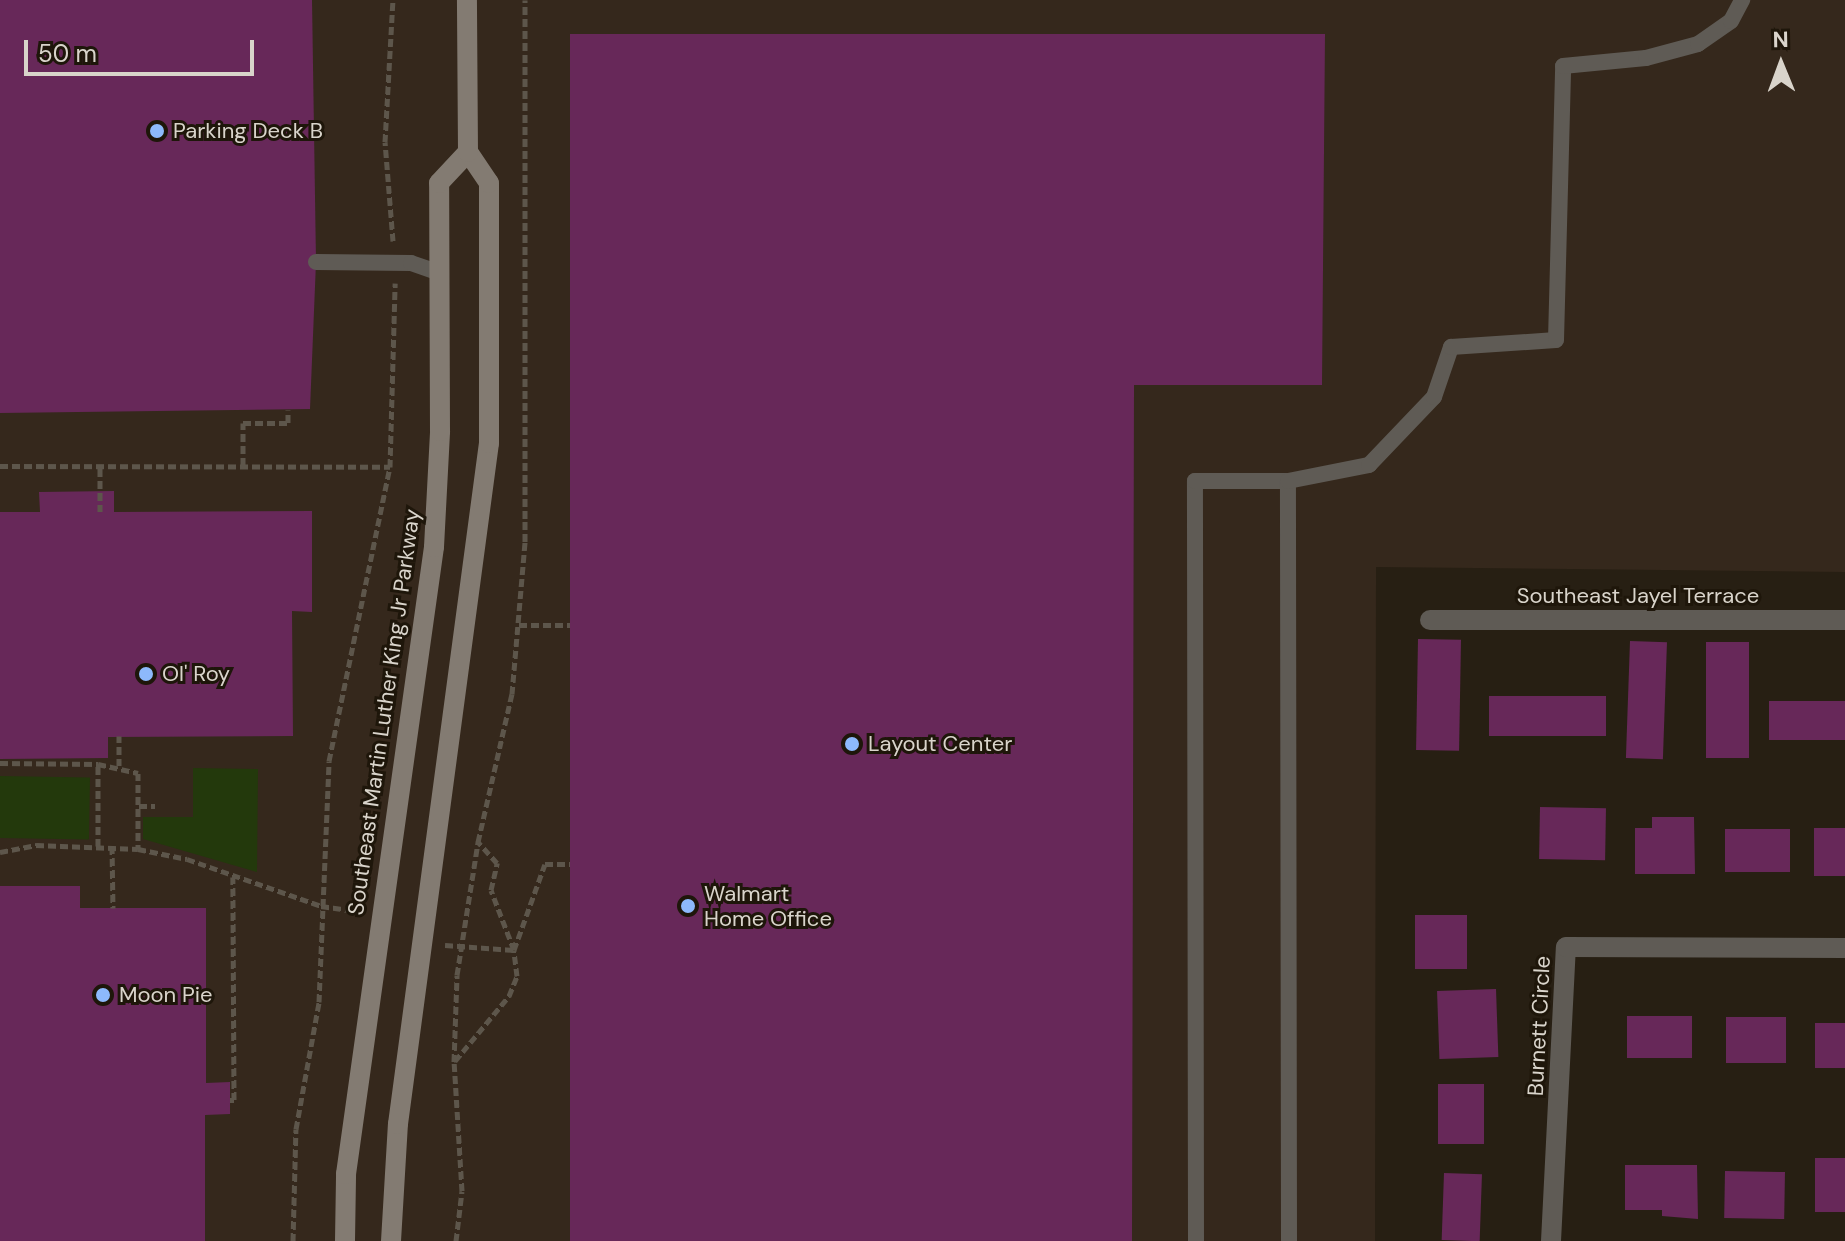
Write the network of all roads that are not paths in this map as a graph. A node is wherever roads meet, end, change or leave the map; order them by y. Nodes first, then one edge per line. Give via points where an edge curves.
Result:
1 (467, 0) edge
2 (1742, 0) edge
3 (468, 152) junction
4 (316, 262) dead end
5 (440, 273) junction
6 (1288, 481) junction
7 (1430, 620) dead end
8 (1845, 620) edge
9 (1845, 948) edge
10 (345, 1241) edge
11 (391, 1241) edge
12 (1196, 1241) edge
13 (1289, 1241) edge
14 (1551, 1241) edge

1 - 3 street
2 - 6 lane via 1731,21 1698,44 1646,58 1563,66 1556,340 1451,347 1434,397 1369,465
3 - 5 street, Southeast Martin Luther King Jr Parkway via 439,183
3 - 11 street via 489,183 489,443 398,1124
4 - 5 lane via 411,263
5 - 10 street, Southeast Martin Luther King Jr Parkway via 434,547 346,1174
6 - 12 lane via 1195,481
6 - 13 lane
7 - 8 street, Southeast Jayel Terrace
9 - 14 street, Burnett Circle via 1566,947

